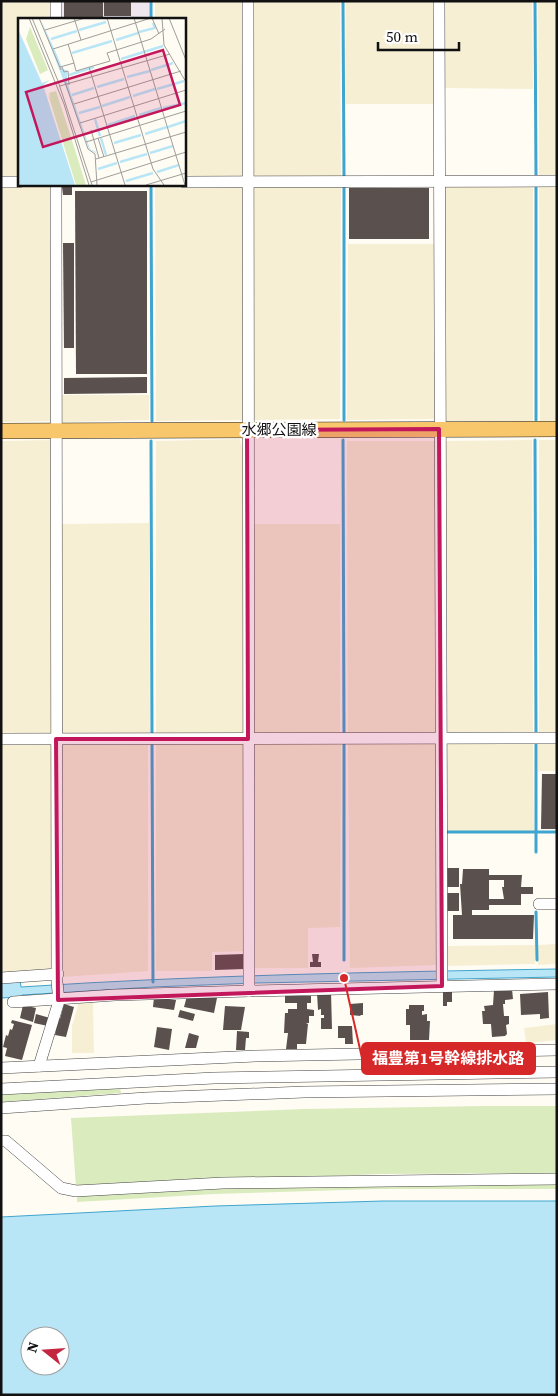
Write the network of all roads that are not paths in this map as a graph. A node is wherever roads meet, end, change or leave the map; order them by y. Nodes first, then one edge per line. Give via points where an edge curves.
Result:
1 (56, 1) edge
2 (248, 1) edge
3 (439, 1) edge
4 (56, 18) edge
5 (439, 181) junction
6 (557, 181) edge
7 (1, 182) edge
8 (18, 182) edge
9 (185, 182) edge
10 (248, 182) junction
11 (56, 185) edge
12 (248, 430) junction
13 (439, 430) junction
14 (557, 430) edge
15 (1, 431) edge
16 (57, 431) junction
17 (557, 738) edge
18 (1, 739) edge
19 (56, 739) junction
20 (248, 739) junction
21 (440, 739) junction
22 (538, 904) dead end
23 (557, 904) edge
24 (1, 978) edge
25 (57, 978) junction
26 (442, 984) junction
27 (557, 984) edge
28 (249, 989) junction
29 (58, 997) junction
30 (13, 1002) dead end
31 (557, 1050) edge
32 (39, 1066) junction
33 (1, 1068) edge
34 (557, 1072) edge
35 (557, 1089) edge
36 (1, 1090) edge
37 (1, 1108) edge
38 (1, 1140) edge
39 (557, 1179) edge

1 - 4 street
2 - 10 street
3 - 5 street
5 - 6 street
5 - 10 street
5 - 13 street
7 - 8 street
9 - 10 street
10 - 12 street
11 - 16 street
12 - 13 main road, 水郷公園線
12 - 16 main road, 水郷公園線
12 - 20 street
13 - 14 main road, 水郷公園線
13 - 21 street
15 - 16 main road, 水郷公園線
16 - 19 street
17 - 21 street
18 - 19 street
19 - 20 street
19 - 25 street
20 - 21 street
20 - 28 street
21 - 26 street
22 - 23 street
24 - 25 street
25 - 29 street
26 - 27 street
26 - 28 street
28 - 29 street
29 - 30 street
29 - 32 street
31 - 32 street via 276,1055
32 - 33 street
34 - 36 street via 257,1077
35 - 37 street via 304,1092
38 - 39 street via 62,1188 76,1191 223,1183

